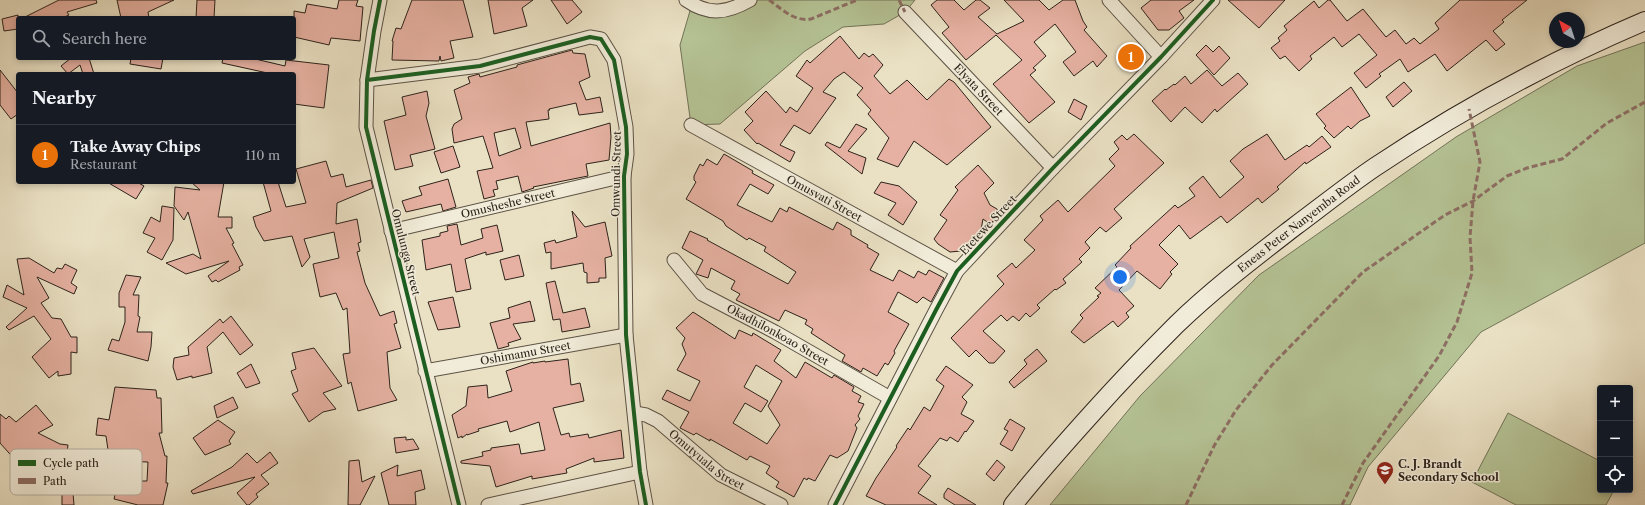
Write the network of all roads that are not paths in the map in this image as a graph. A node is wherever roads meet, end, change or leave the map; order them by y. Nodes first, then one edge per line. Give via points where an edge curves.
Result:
1 (380, 0) edge
2 (686, 0) edge
3 (750, 0) edge
4 (1109, 0) edge
5 (1213, 0) edge
6 (905, 12) dead end
7 (1645, 21) edge
8 (1161, 57) junction
9 (367, 80) junction
10 (691, 125) dead end
11 (1053, 168) junction
12 (624, 176) junction
13 (391, 231) junction
14 (674, 260) dead end
15 (957, 272) junction
16 (626, 335) junction
17 (425, 371) junction
18 (890, 398) junction
19 (635, 414) junction
20 (640, 472) junction
21 (459, 505) edge
22 (488, 505) edge
23 (646, 505) edge
24 (781, 505) edge
25 (836, 505) edge
26 (1013, 505) edge

1 - 9 street, Omulunga Street
2 - 3 street via 714,12 735,8
4 - 8 street
5 - 8 street, Etetewe Street
6 - 11 street, Elyata Street
7 - 26 main road, Eneas Peter Nanyemba Road via 1514,83 1469,109 1375,167 1275,242 1177,324 1127,375
8 - 11 street, Etetewe Street
9 - 12 street, Omwundi Street via 480,66 590,36 601,39 614,60 626,127 627,154
9 - 13 street, Omulunga Street via 366,127
10 - 15 street, Omusvati Street
11 - 15 street, Etetewe Street
12 - 13 street, Omusheshe Street
12 - 16 street, Omwundi Street
13 - 17 street, Omulunga Street
14 - 18 street, Okadhilonkoao Street via 702,294 775,332
15 - 18 street, Etetewe Street
16 - 17 street, Oshimamu Street
16 - 19 street, Omwundi Street
17 - 21 street, Omulunga Street
18 - 25 street, Etetewe Street
19 - 20 street, Omwundi Street
19 - 24 street, Omutyuala Street via 646,415 658,421 721,475
20 - 22 street
20 - 23 street, Omwundi Street

